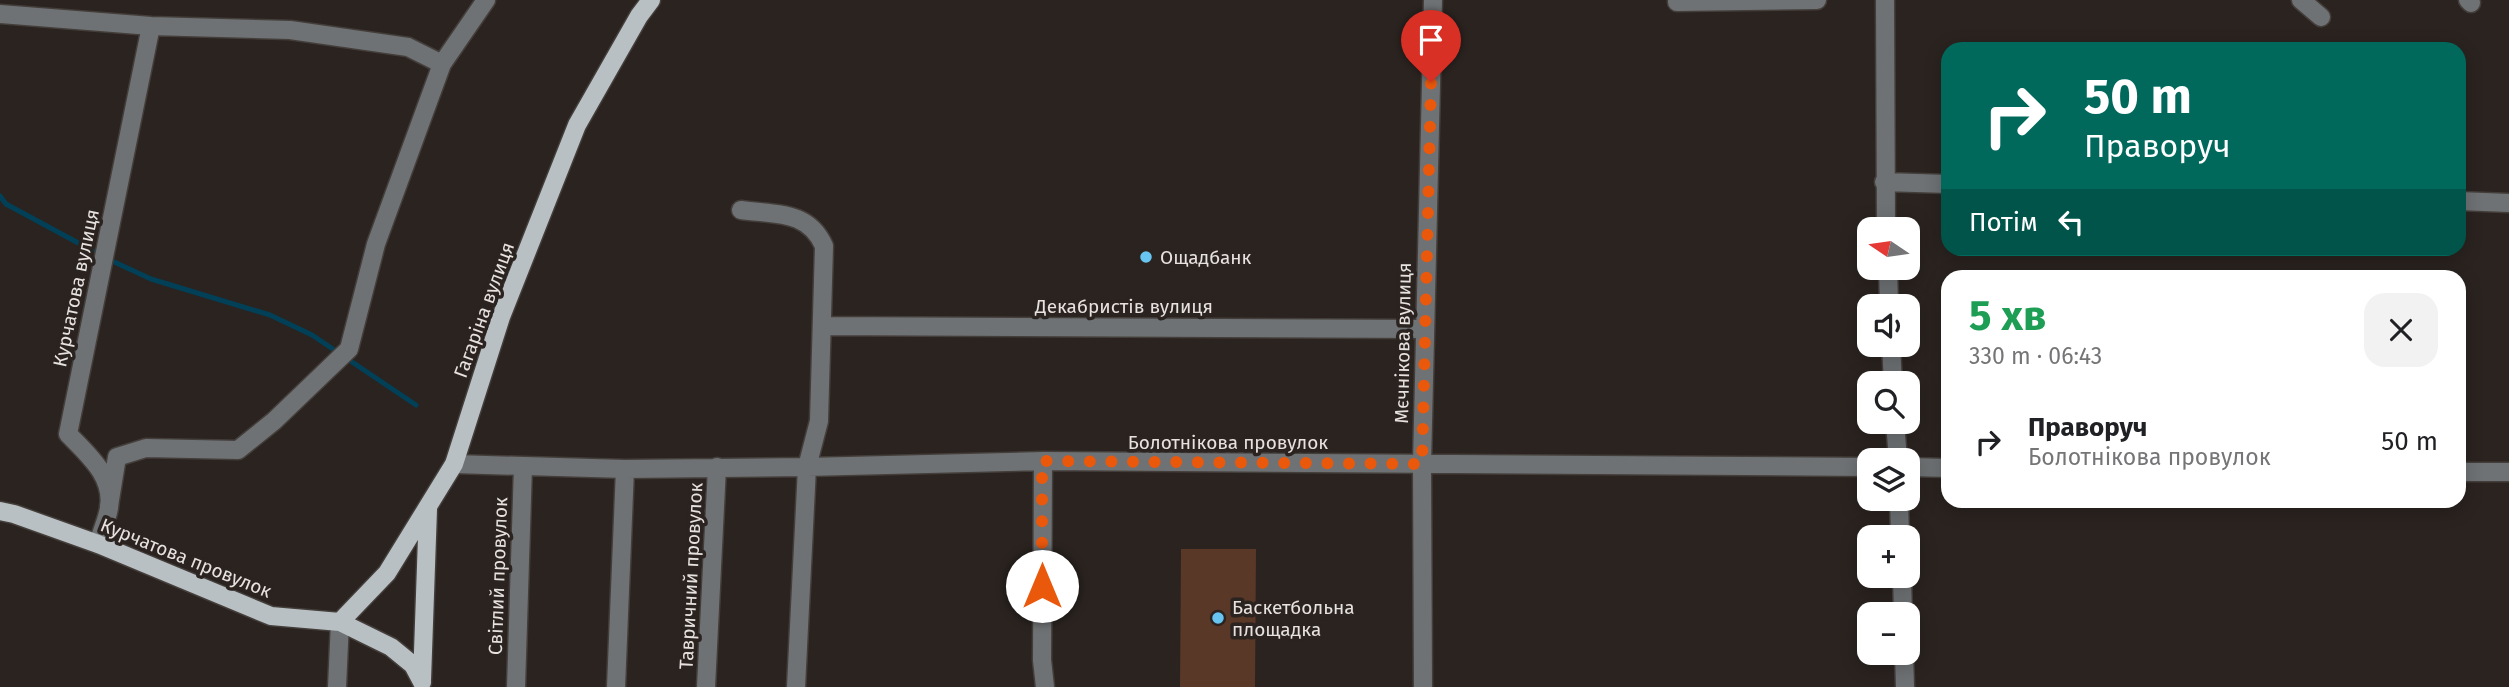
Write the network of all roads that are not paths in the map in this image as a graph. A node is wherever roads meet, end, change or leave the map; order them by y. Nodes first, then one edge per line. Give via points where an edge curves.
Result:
1 (486, 0) edge
2 (652, 0) edge
3 (1433, 0) edge
4 (1817, 0) edge
5 (1885, 0) edge
6 (2301, 0) edge
7 (1677, 2) dead end
8 (0, 14) edge
9 (2321, 17) dead end
10 (151, 26) junction
11 (442, 64) junction
12 (1884, 182) junction
13 (1941, 184) edge
14 (2466, 201) edge
15 (2509, 203) edge
16 (741, 210) dead end
17 (1885, 217) edge
18 (822, 326) junction
19 (1425, 328) junction
20 (1042, 461) junction
21 (454, 464) junction
22 (1422, 464) junction
23 (523, 466) junction
24 (717, 467) junction
25 (807, 467) junction
26 (1857, 467) edge
27 (1920, 467) edge
28 (1941, 468) edge
29 (625, 469) junction
30 (2466, 472) edge
31 (2509, 472) edge
32 (110, 506) junction
33 (428, 507) junction
34 (0, 511) edge
35 (97, 544) junction
36 (340, 622) junction
37 (1904, 665) edge
38 (422, 685) edge
39 (338, 687) edge
40 (516, 687) edge
41 (616, 687) edge
42 (706, 687) edge
43 (796, 687) edge
44 (1045, 687) edge
45 (1423, 687) edge
46 (1905, 687) edge

1 - 11 street
2 - 21 main road, Гагаріна вулиця via 577,125 501,317
3 - 19 street, Мєчнікова вулиця
4 - 7 street
5 - 12 street
6 - 9 street
8 - 10 street
10 - 11 street via 290,30 408,47
10 - 32 street, Курчатова вулиця via 68,434 97,464 107,482
11 - 32 street via 376,244 349,349 238,450 146,448 117,457
12 - 13 street
12 - 17 street
14 - 15 street
16 - 18 street via 798,218 817,231 824,246
18 - 19 street, Декабристів вулиця
18 - 25 street via 819,421
19 - 22 street, Мєчнікова вулиця
20 - 22 street, Болотнікова провулок
20 - 25 street, Болотнікова провулок
20 - 44 street
21 - 23 street, Болотнікова провулок
21 - 33 main road, Гагаріна вулиця
22 - 26 street, Болотнікова провулок
22 - 45 street, Мєчнікова вулиця
23 - 29 street, Болотнікова провулок
23 - 40 street, Світлий провулок
24 - 25 street, Болотнікова провулок
24 - 29 street, Болотнікова провулок
24 - 42 street, Тавричний провулок
25 - 43 street
27 - 28 street
29 - 41 street
30 - 31 street
32 - 35 street
33 - 36 main road, Гагаріна вулиця via 387,573
33 - 38 main road
34 - 35 main road, Курчатова провулок
35 - 36 main road, Курчатова провулок via 271,616
36 - 38 main road, Курчатова провулок via 391,647 413,665
36 - 39 street
37 - 46 street

